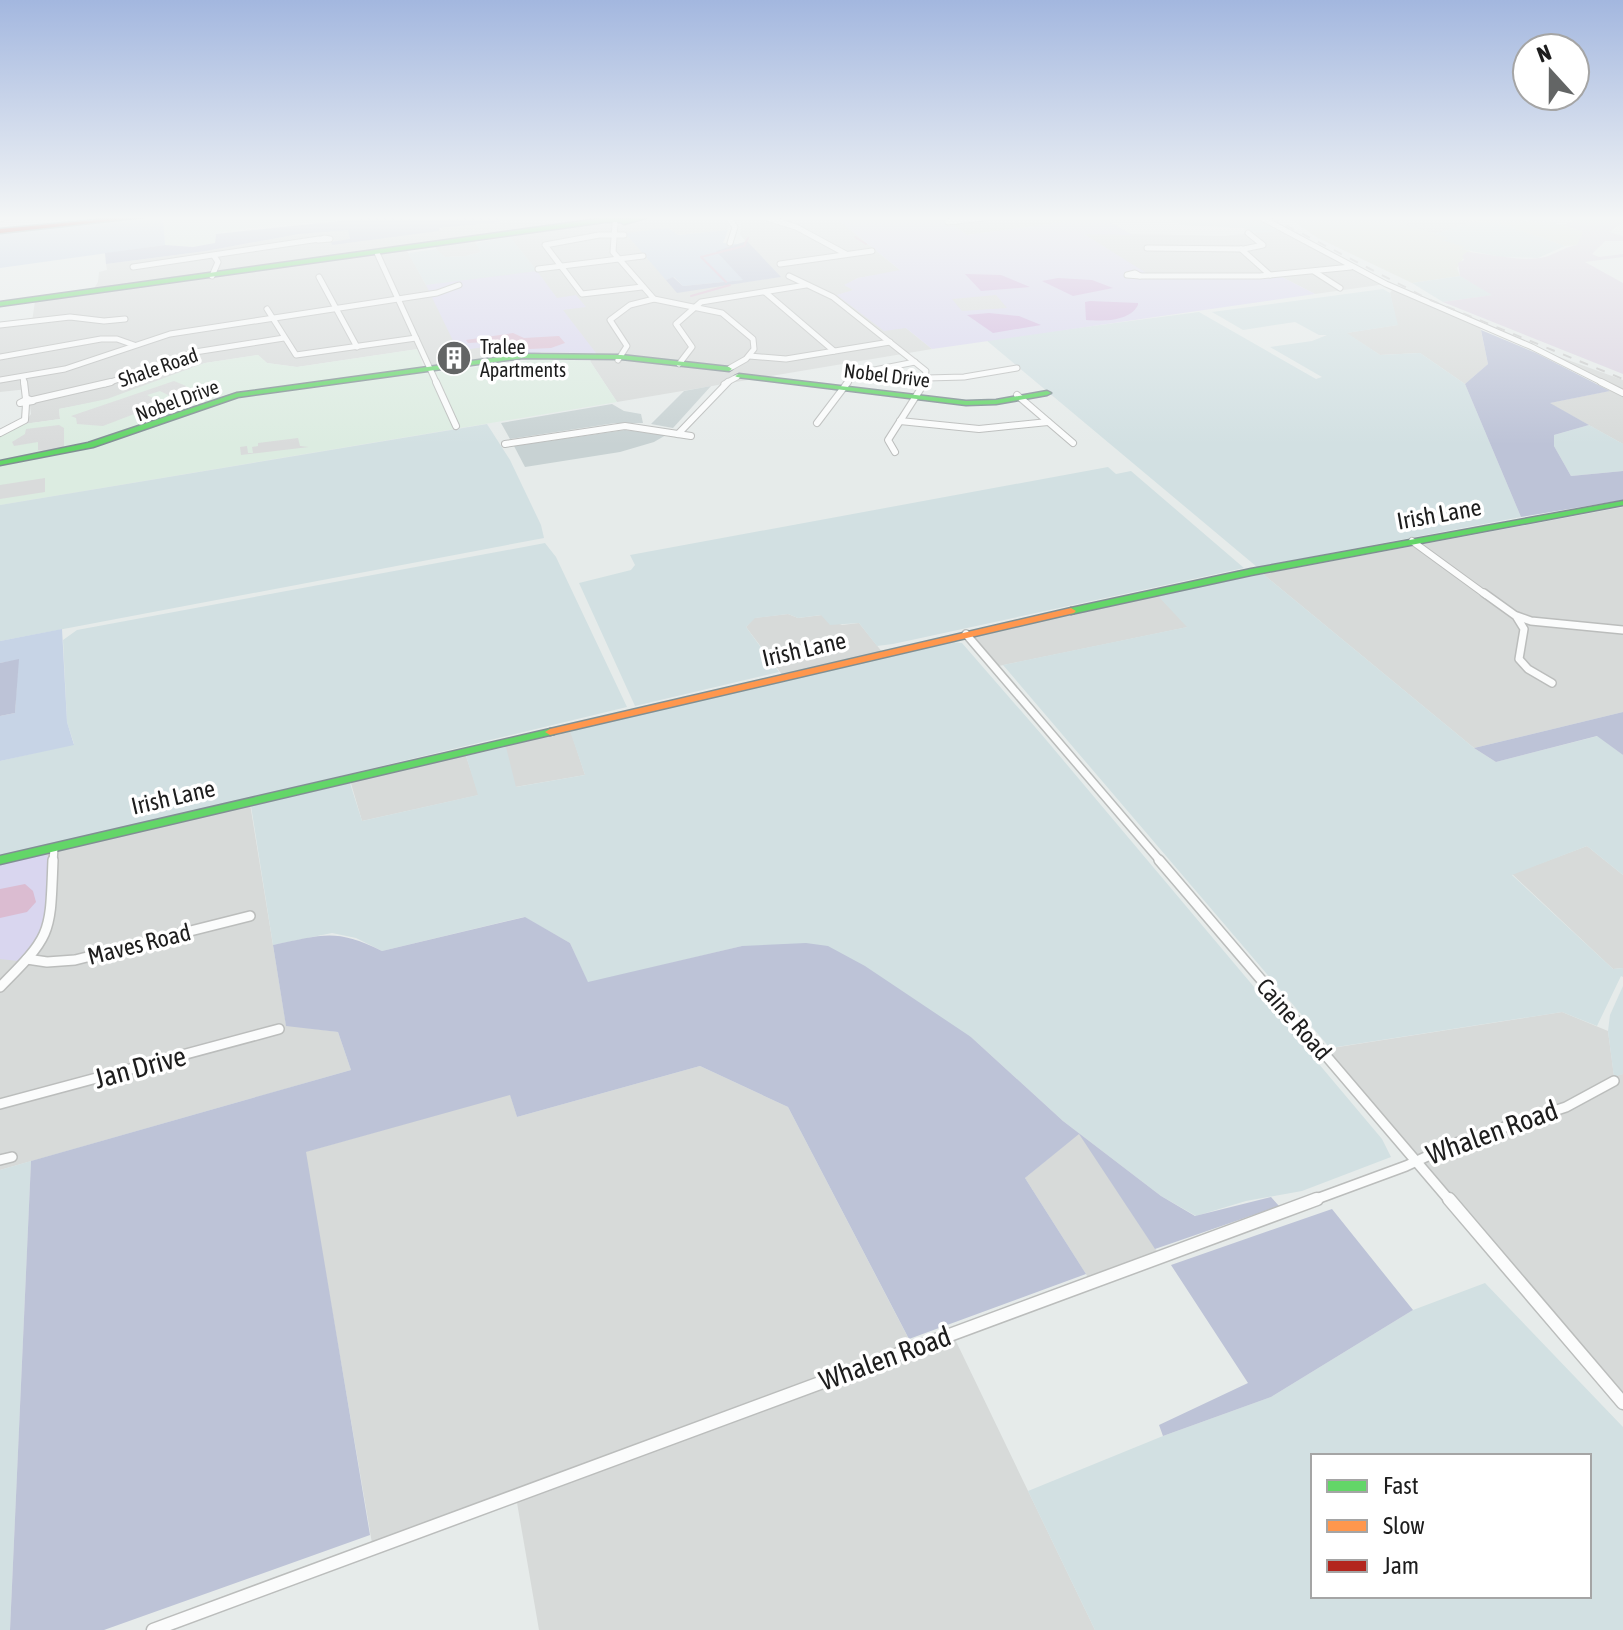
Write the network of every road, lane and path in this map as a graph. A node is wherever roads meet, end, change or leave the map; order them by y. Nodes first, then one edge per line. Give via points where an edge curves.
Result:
1 (83, 293) edge
2 (327, 293) edge
3 (395, 293) edge
4 (436, 293) edge
5 (648, 293) edge
6 (758, 293) edge
7 (766, 293) edge
8 (824, 293) edge
9 (1406, 293) edge
10 (397, 298) junction
11 (654, 299) junction
12 (0, 304) edge
13 (335, 308) junction
14 (692, 308) junction
15 (267, 309) dead end
16 (272, 317) junction
17 (125, 319) dead end
18 (0, 325) edge
19 (284, 338) junction
20 (416, 338) junction
21 (891, 342) junction
22 (134, 345) junction
23 (357, 347) junction
24 (834, 351) junction
25 (0, 357) edge
26 (620, 359) junction
27 (915, 362) junction
28 (679, 364) junction
29 (1017, 368) dead end
30 (431, 370) junction
31 (735, 371) junction
32 (23, 377) junction
33 (927, 378) junction
34 (0, 380) edge
35 (844, 386) junction
36 (1623, 393) edge
37 (916, 395) junction
38 (1019, 396) joint
39 (28, 401) junction
40 (900, 421) junction
41 (1048, 422) junction
42 (817, 423) dead end
43 (456, 426) dead end
44 (0, 433) edge
45 (677, 436) junction
46 (691, 436) dead end
47 (1073, 443) dead end
48 (505, 444) dead end
49 (895, 452) dead end
50 (0, 464) edge
51 (1623, 503) edge
52 (1412, 541) junction
53 (1516, 616) junction
54 (1623, 630) edge
55 (966, 634) junction
56 (1552, 683) dead end
57 (54, 848) junction
58 (0, 860) edge
59 (250, 916) dead end
60 (27, 959) junction
61 (0, 987) edge
62 (279, 1029) dead end
63 (1614, 1081) dead end
64 (0, 1104) edge
65 (1415, 1161) junction
66 (1623, 1403) edge
67 (153, 1630) edge

1 - 12 street
2 - 13 street
3 - 10 street
4 - 10 street
5 - 11 street
6 - 14 street
7 - 24 street
8 - 21 street
9 - 36 street
10 - 13 street
10 - 20 street
11 - 14 street
11 - 26 street via 630,305 610,320 627,346
13 - 16 street
13 - 23 street
14 - 28 street via 676,324 692,347
14 - 31 street via 730,318 755,344
15 - 16 street
16 - 19 street
16 - 22 street
17 - 18 street via 70,317
19 - 23 street via 296,355
19 - 39 street, Shale Road via 195,352 86,390
20 - 23 street
20 - 30 street
21 - 24 street
21 - 27 street
22 - 25 street via 84,337
22 - 32 street
24 - 31 street
26 - 28 street, Nobel Drive
26 - 30 street, Nobel Drive via 530,357
26 - 31 street, Nobel Drive
27 - 33 street
27 - 35 street via 862,371
28 - 31 street, Nobel Drive
29 - 33 street
30 - 43 street
30 - 50 street, Nobel Drive via 221,399 90,445
31 - 35 street, Nobel Drive
31 - 45 street
32 - 34 street
32 - 39 street
33 - 37 street
35 - 37 street, Nobel Drive
35 - 42 street
37 - 38 street, Nobel Drive via 967,401
37 - 40 street
38 - 41 street
39 - 44 street via 25,420
40 - 41 street via 979,429
40 - 49 street via 888,440
41 - 47 street
45 - 46 street
45 - 48 street via 625,426
51 - 52 street, Irish Lane
52 - 53 street
52 - 55 street, Irish Lane
53 - 54 street
53 - 56 street via 1524,629 1519,659
55 - 57 street, Irish Lane
55 - 65 street, Caine Road
57 - 58 street, Irish Lane
57 - 60 street via 50,926
59 - 60 street, Maves Road via 75,960
60 - 61 street
62 - 64 street, Jan Drive
63 - 65 street, Whalen Road
65 - 66 street, Caine Road
65 - 67 street, Whalen Road

